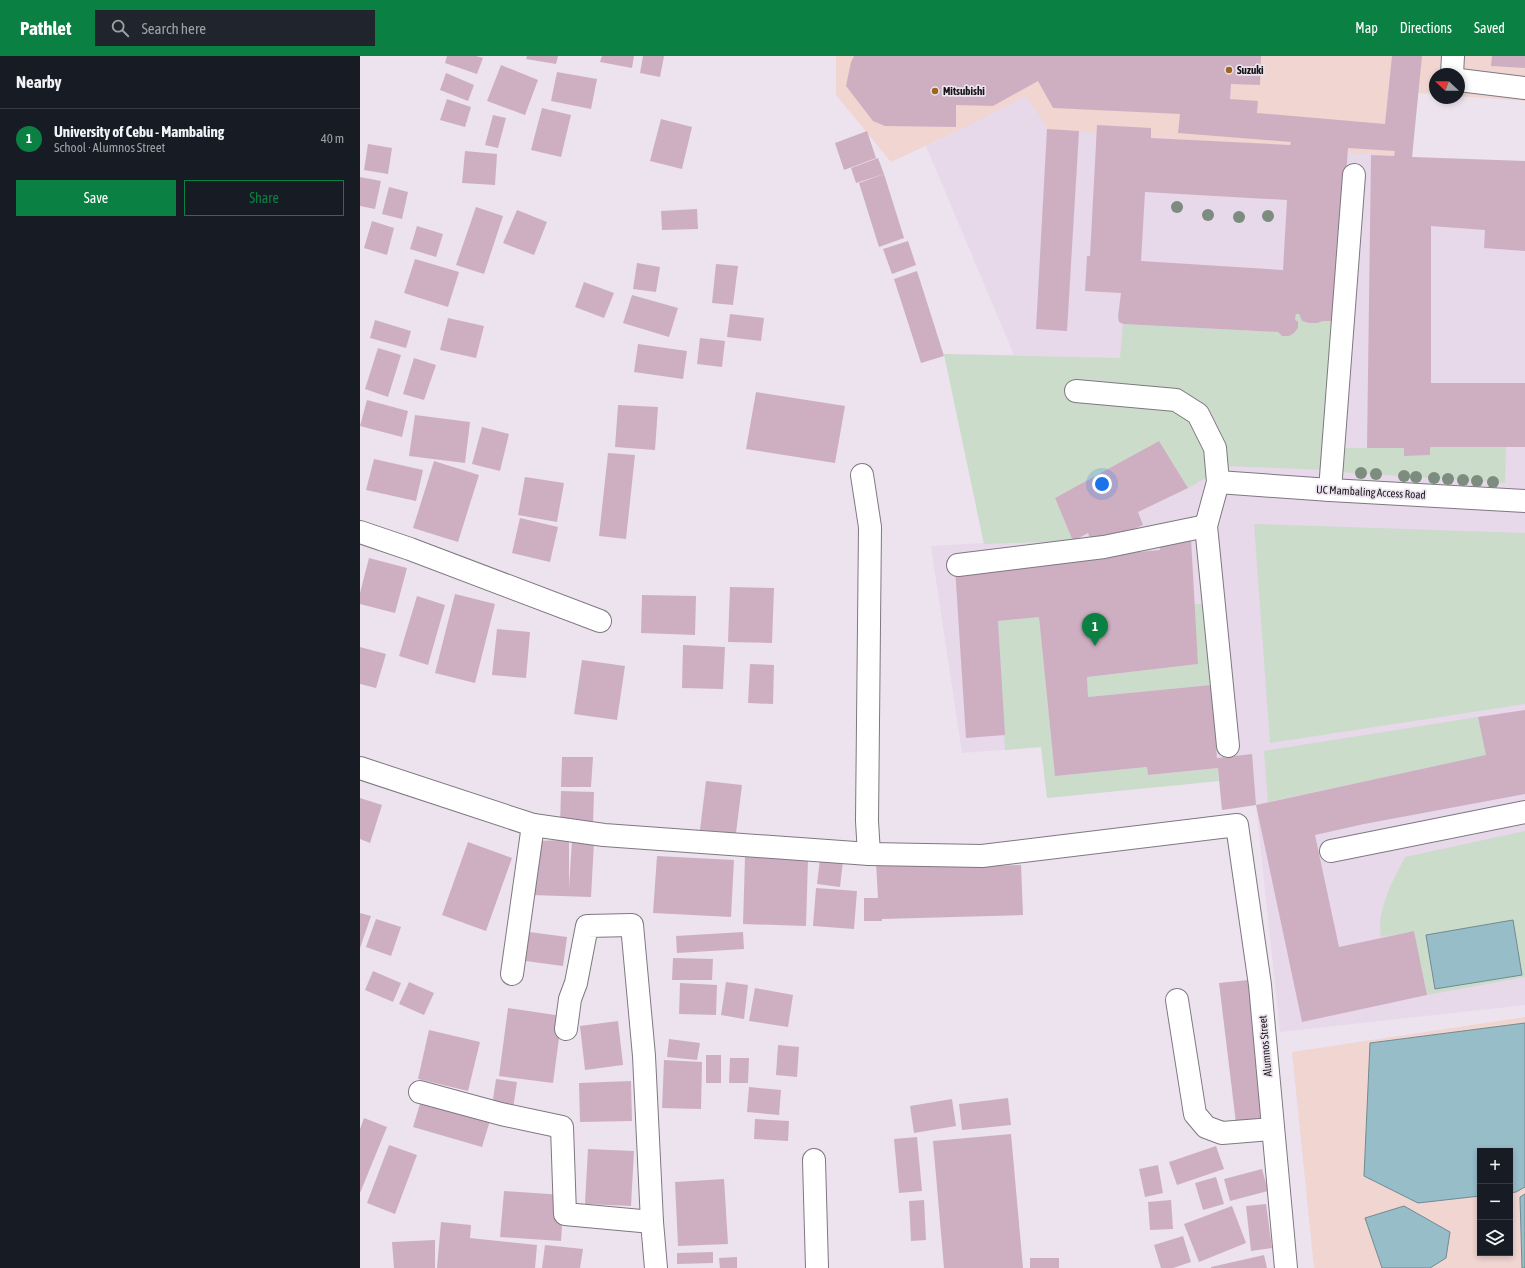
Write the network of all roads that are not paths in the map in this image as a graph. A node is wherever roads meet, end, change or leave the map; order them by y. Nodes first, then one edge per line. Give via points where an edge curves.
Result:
1 (1453, 56) edge
2 (1452, 68) edge
3 (1465, 81) edge
4 (1525, 88) edge
5 (1354, 175) dead end
6 (1076, 391) dead end
7 (862, 475) dead end
8 (1218, 482) junction
9 (1330, 490) junction
10 (1525, 501) edge
11 (1206, 526) junction
12 (360, 532) edge
13 (958, 565) dead end
14 (600, 621) dead end
15 (1228, 746) dead end
16 (360, 768) edge
17 (1525, 812) edge
18 (533, 825) junction
19 (1331, 851) dead end
20 (869, 854) junction
21 (512, 974) dead end
22 (1177, 1000) dead end
23 (566, 1028) dead end
24 (420, 1092) dead end
25 (1273, 1129) junction
26 (814, 1160) dead end
27 (652, 1222) junction
28 (656, 1268) edge
29 (817, 1268) edge
30 (1286, 1268) edge

1 - 2 street
3 - 4 street
5 - 9 street
6 - 8 street via 1176,400 1198,414 1215,448
7 - 20 street via 870,527 867,820
8 - 9 street, UC Mambaling Access Road
8 - 11 street
9 - 10 street, UC Mambaling Access Road
11 - 13 street via 1104,547
11 - 15 street
12 - 14 street
16 - 18 street
17 - 19 street
18 - 20 street via 604,835
18 - 21 street
20 - 25 street, Alumnos Street via 982,856 1237,825 1260,985
22 - 25 street via 1196,1114 1206,1127 1222,1133
23 - 27 street via 587,926 632,925 644,1056
24 - 27 street via 562,1127 565,1214
25 - 30 street, Alumnos Street
26 - 29 street
27 - 28 street

